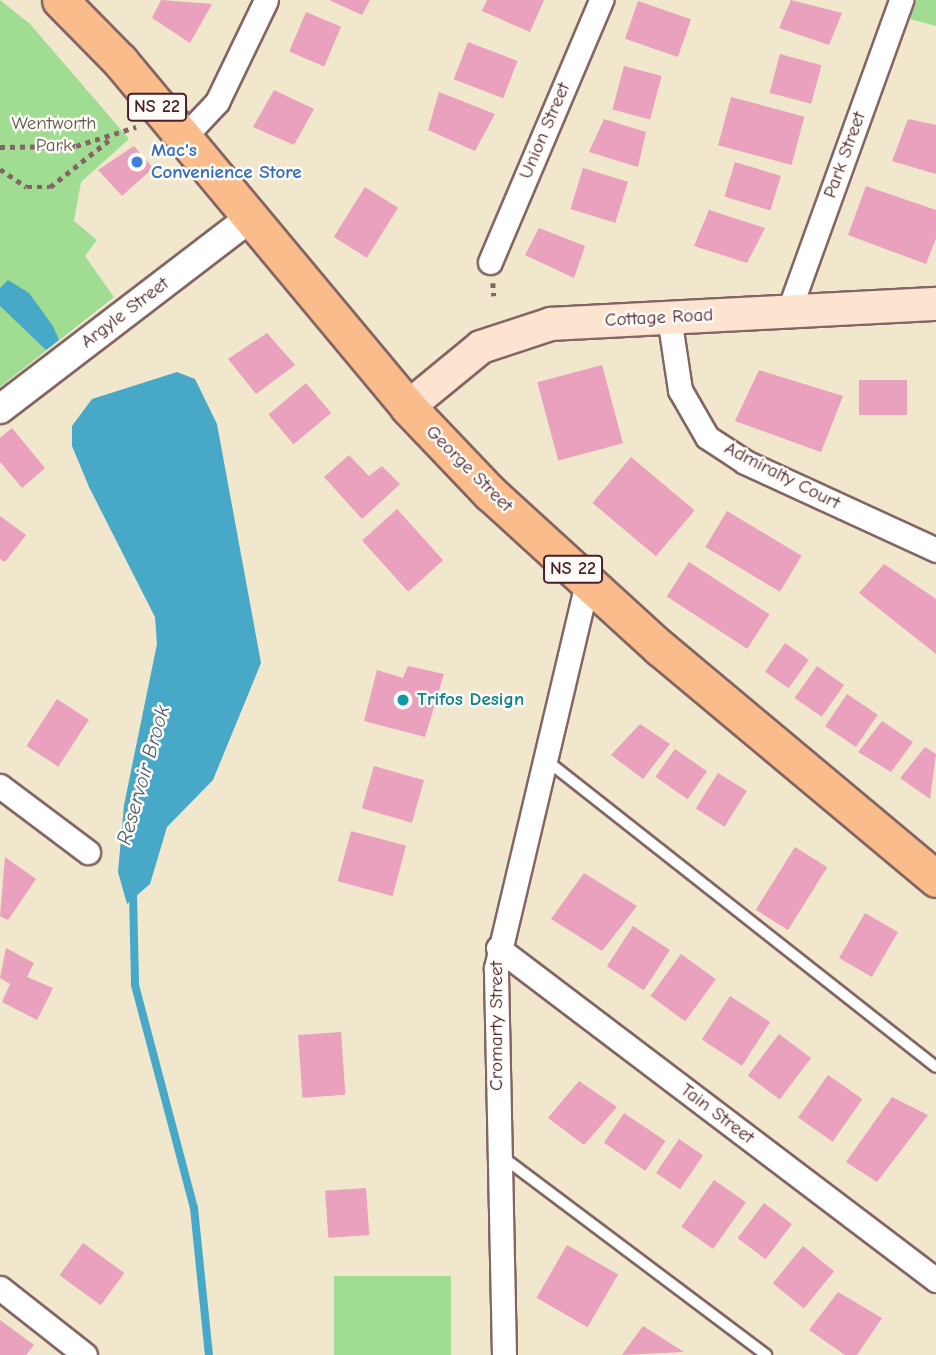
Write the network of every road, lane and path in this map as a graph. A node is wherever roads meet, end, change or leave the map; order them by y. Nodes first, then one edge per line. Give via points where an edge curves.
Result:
1 (60, 0) edge
2 (266, 0) edge
3 (601, 0) edge
4 (901, 0) edge
5 (173, 126) junction
6 (112, 138) junction
7 (0, 147) edge
8 (0, 169) edge
9 (250, 218) junction
10 (490, 262) dead end
11 (936, 304) edge
12 (789, 310) junction
13 (669, 317) junction
14 (408, 407) junction
15 (0, 409) edge
16 (936, 550) edge
17 (587, 582) junction
18 (544, 758) junction
19 (0, 786) edge
20 (88, 852) dead end
21 (936, 879) edge
22 (498, 948) junction
23 (936, 1067) edge
24 (498, 1154) junction
25 (936, 1279) edge
26 (0, 1288) edge
27 (85, 1355) edge
28 (503, 1355) edge
29 (766, 1355) edge

1 - 5 main road, George Street / NS 22
2 - 5 street via 217,102
3 - 10 street, Union Street
4 - 12 street, Park Street
5 - 6 path
5 - 9 main road, George Street / NS 22
6 - 7 path via 53,149
6 - 8 path via 50,187 27,187
9 - 14 main road, George Street / NS 22
9 - 15 street, Argyle Street
11 - 12 main road, Cottage Road
12 - 13 main road, Cottage Road
13 - 14 main road, Cottage Road via 516,332 481,346
13 - 16 street, Admiralty Court via 680,390 707,437 744,461
14 - 17 main road, George Street / NS 22
17 - 18 street, Cromarty Street
17 - 21 main road, George Street / NS 22
18 - 22 street, Cromarty Street
18 - 23 lane
19 - 20 street
22 - 24 street, Cromarty Street
22 - 25 street, Tain Street
24 - 28 street, Cromarty Street
24 - 29 lane
26 - 27 street

